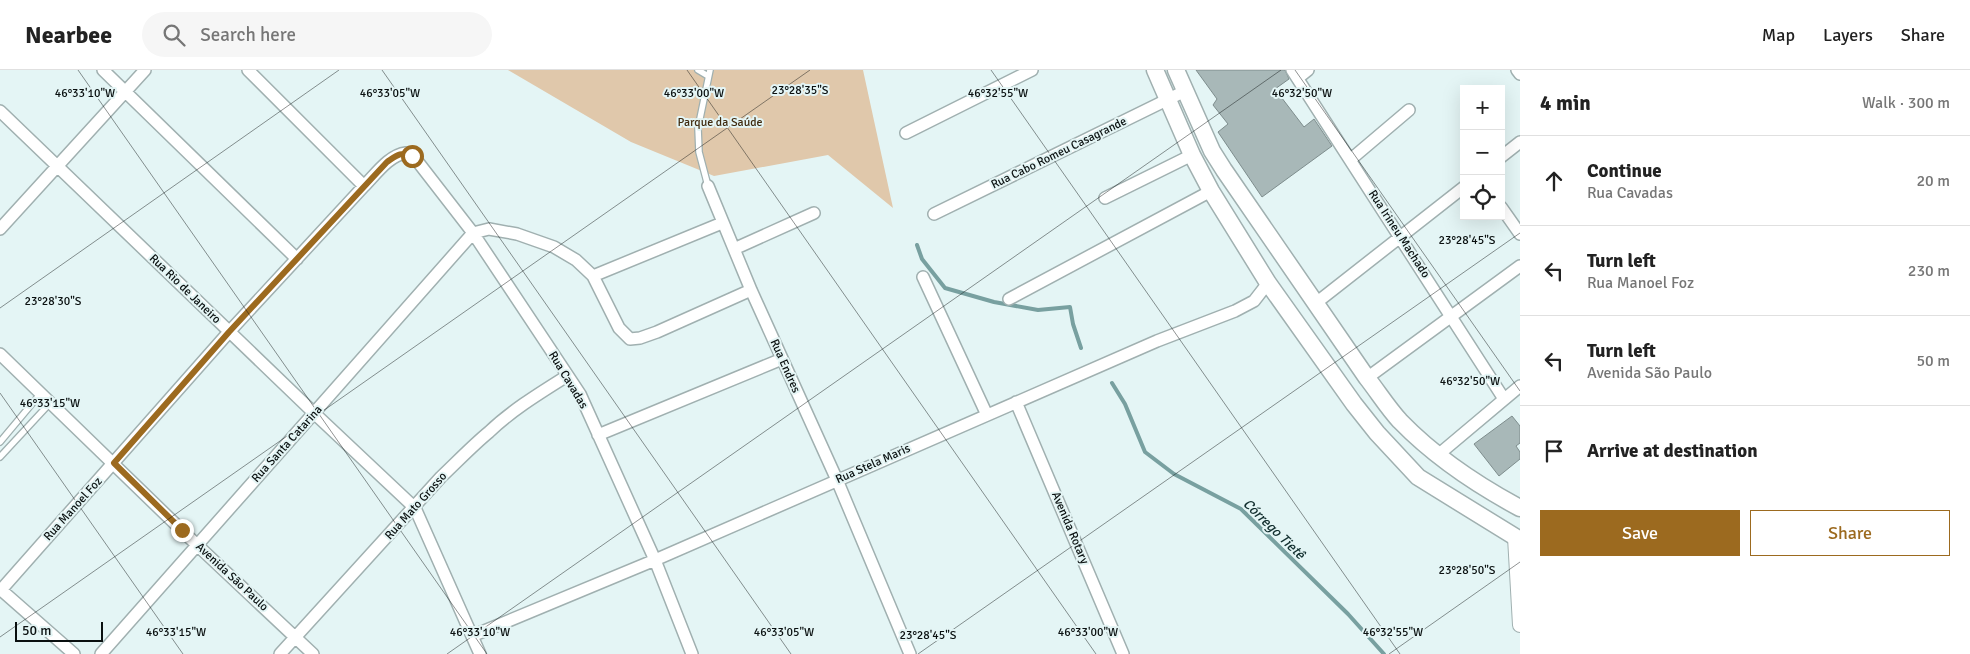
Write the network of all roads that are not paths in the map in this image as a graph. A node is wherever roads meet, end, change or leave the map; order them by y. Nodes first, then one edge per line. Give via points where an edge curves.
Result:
1 (103, 70) edge
2 (145, 70) edge
3 (248, 70) edge
4 (698, 70) edge
5 (1032, 70) edge
6 (1156, 70) edge
7 (1176, 70) edge
8 (1308, 70) edge
9 (1518, 70) edge
10 (709, 73) edge
11 (1295, 74) edge
12 (1520, 74) edge
13 (126, 91) junction
14 (1185, 91) junction
15 (1168, 100) junction
16 (1409, 110) dead end
17 (0, 111) edge
18 (906, 133) dead end
19 (1520, 142) edge
20 (1505, 154) edge
21 (1192, 155) junction
22 (1350, 160) junction
23 (387, 162) joint
24 (57, 165) junction
25 (364, 186) junction
26 (708, 186) joint
27 (1460, 190) edge
28 (1211, 191) junction
29 (1105, 198) dead end
30 (1505, 212) edge
31 (814, 213) dead end
32 (934, 214) dead end
33 (722, 223) junction
34 (0, 229) edge
35 (473, 233) junction
36 (1520, 234) edge
37 (1401, 237) junction
38 (734, 249) junction
39 (297, 259) junction
40 (1520, 266) edge
41 (593, 276) junction
42 (923, 277) dead end
43 (1268, 283) junction
44 (751, 290) junction
45 (1009, 299) dead end
46 (1316, 303) junction
47 (1452, 316) junction
48 (229, 332) junction
49 (0, 354) edge
50 (782, 359) junction
51 (567, 376) junction
52 (1367, 378) junction
53 (1520, 386) edge
54 (41, 393) junction
55 (1504, 399) junction
56 (50, 402) junction
57 (1016, 402) junction
58 (314, 413) junction
59 (987, 415) junction
60 (598, 435) junction
61 (0, 442) edge
62 (1438, 455) junction
63 (0, 457) edge
64 (114, 463) junction
65 (837, 480) junction
66 (415, 508) junction
67 (1520, 508) edge
68 (1518, 539) edge
69 (197, 545) junction
70 (654, 560) junction
71 (0, 590) edge
72 (1520, 625) edge
73 (472, 636) junction
74 (296, 637) junction
75 (74, 654) edge
76 (101, 654) edge
77 (280, 654) edge
78 (313, 654) edge
79 (480, 654) edge
80 (692, 654) edge
81 (910, 654) edge
82 (1123, 654) edge

1 - 13 street
2 - 13 street
3 - 25 street
4 - 10 lane
5 - 18 street
6 - 15 main road
7 - 14 main road
8 - 11 street
9 - 12 street
10 - 26 lane, Rua Endres via 698,128 699,152
11 - 22 street, Rua Irineu Machado
13 - 24 street
13 - 39 street
14 - 15 street, Rua Cabo Romeu Casagrande
14 - 46 main road via 1212,151
15 - 21 main road
15 - 32 street, Rua Cabo Romeu Casagrande
16 - 22 street
17 - 24 street, Rua Rio de Janeiro
19 - 20 street
21 - 28 main road
21 - 29 street
22 - 37 street, Rua Irineu Machado
23 - 25 street, Rua Manoel Foz
23 - 35 street, Rua Cavadas via 399,154 412,156
24 - 34 street
24 - 48 street, Rua Rio de Janeiro
25 - 39 street, Rua Manoel Foz
26 - 33 street, Rua Endres
27 - 37 street
28 - 43 main road
28 - 45 street
30 - 36 street
31 - 38 street
33 - 38 street, Rua Endres
33 - 41 street
35 - 41 street via 489,230 517,234 545,244 576,260
35 - 51 street, Rua Cavadas
35 - 58 street, Rua Santa Catarina
37 - 46 street
37 - 47 street, Rua Irineu Machado
38 - 44 street, Rua Endres
39 - 48 street, Rua Manoel Foz
40 - 47 street
41 - 44 street via 619,328 630,339 657,332
42 - 59 street
43 - 57 street, Rua Stela Maris via 1254,301 1235,311
43 - 68 main road via 1354,404 1418,477
44 - 50 street, Rua Endres
46 - 52 main road
47 - 52 street
47 - 55 street, Rua Irineu Machado
48 - 58 street, Rua Rio de Janeiro
48 - 64 street, Rua Manoel Foz
49 - 54 street, Avenida São Paulo
50 - 60 street
50 - 65 street, Rua Endres
51 - 60 street, Rua Cavadas via 580,394
51 - 66 street, Rua Mato Grosso via 490,430
52 - 62 main road via 1400,421
53 - 55 street
54 - 56 street, Avenida São Paulo
54 - 61 lane
55 - 62 street
56 - 63 lane
56 - 64 street, Avenida São Paulo
57 - 59 street, Rua Stela Maris
57 - 82 street, Avenida Rotary
58 - 66 street, Rua Rio de Janeiro
58 - 69 street, Rua Santa Catarina
59 - 65 street, Rua Stela Maris
60 - 70 street, Rua Cavadas
62 - 67 main road
64 - 69 street, Avenida São Paulo
64 - 71 street, Rua Manoel Foz
65 - 70 street, Rua Stela Maris
65 - 81 street, Rua Endres
66 - 73 street
66 - 74 street, Rua Mato Grosso
68 - 72 street
69 - 74 street, Avenida São Paulo
69 - 76 street, Rua Santa Catarina
70 - 73 street, Rua Stela Maris
70 - 80 street, Rua Cavadas
71 - 75 street
73 - 79 street
74 - 77 street, Rua Mato Grosso
74 - 78 street, Avenida São Paulo

